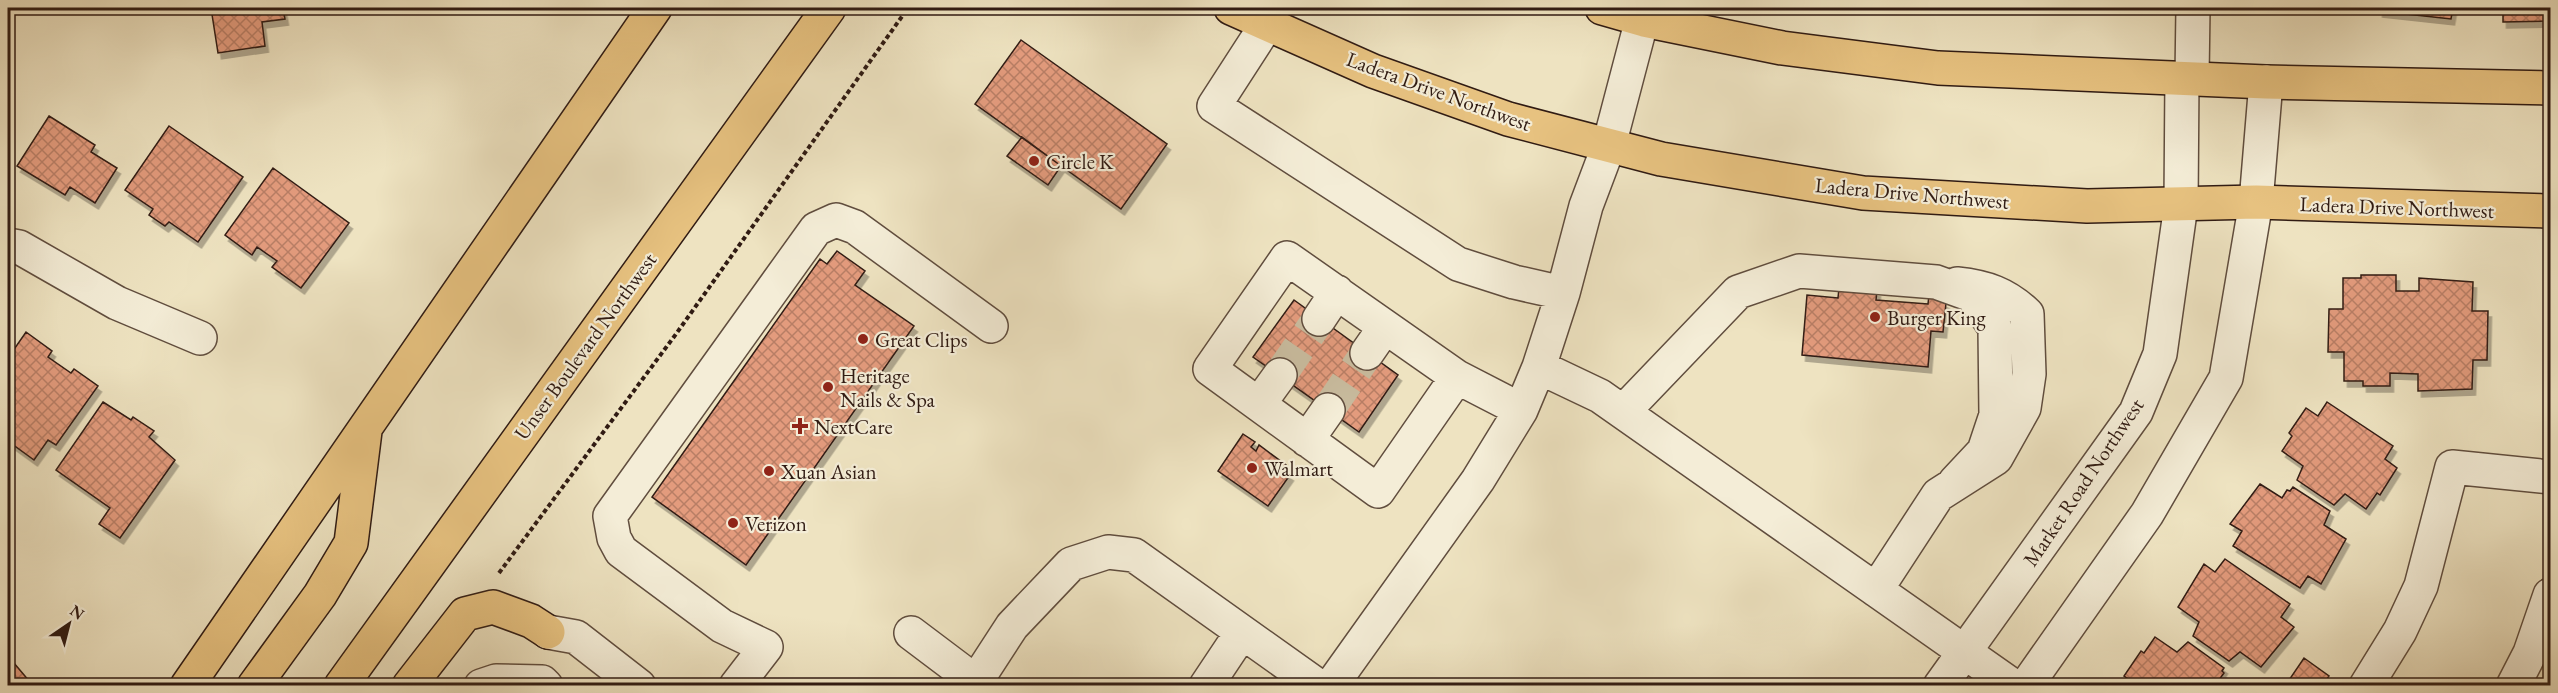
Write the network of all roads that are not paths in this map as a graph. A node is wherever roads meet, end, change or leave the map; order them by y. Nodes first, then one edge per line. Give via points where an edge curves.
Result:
1 (655, 8) edge
2 (829, 8) edge
3 (1231, 8) edge
4 (1602, 8) edge
5 (2193, 8) edge
6 (1645, 14) edge
7 (1267, 24) junction
8 (2187, 77) junction
9 (2266, 82) junction
10 (2550, 88) edge
11 (1609, 145) junction
12 (2256, 202) junction
13 (2181, 204) junction
14 (2550, 211) edge
15 (8, 245) edge
16 (1337, 292) junction
17 (1563, 293) junction
18 (1319, 319) tunnel mouth
19 (991, 326) dead end
20 (200, 338) dead end
21 (1539, 367) junction
22 (1280, 375) tunnel mouth
23 (1458, 377) junction
24 (1259, 404) junction
25 (1328, 410) tunnel mouth
26 (1521, 410) junction
27 (1623, 412) junction
28 (365, 426) junction
29 (1307, 440) junction
30 (2550, 477) edge
31 (1876, 590) junction
32 (2550, 595) edge
33 (548, 632) joint
34 (1242, 632) junction
35 (911, 633) dead end
36 (1965, 652) junction
37 (975, 684) edge
38 (187, 686) edge
39 (254, 686) edge
40 (341, 686) edge
41 (409, 686) edge
42 (481, 686) edge
43 (546, 686) edge
44 (639, 686) edge
45 (736, 686) edge
46 (1206, 686) edge
47 (1318, 686) edge
48 (1331, 686) edge
49 (1940, 686) edge
50 (2013, 686) edge
51 (2026, 686) edge
52 (2366, 686) edge
53 (2513, 686) edge

1 - 28 main road
2 - 40 main road, Unser Boulevard Northwest
3 - 7 main road, Ladera Drive Northwest
4 - 6 main road
5 - 8 street, Market Road Northwest
6 - 8 main road via 1782,48 1938,68
6 - 11 street
7 - 11 main road, Ladera Drive Northwest via 1373,70 1508,119
7 - 17 street via 1214,106 1458,264
8 - 9 main road
8 - 13 street, Market Road Northwest
9 - 10 main road
9 - 12 street
11 - 13 main road, Ladera Drive Northwest via 1661,159 1863,193 2087,206
11 - 17 street via 1586,206
12 - 13 main road, Ladera Drive Northwest
12 - 14 main road, Ladera Drive Northwest
12 - 51 street via 2226,378 2147,514
13 - 36 street, Market Road Northwest via 2160,354 2136,412
15 - 20 street via 19,247 117,303
16 - 18 street
16 - 23 street via 1376,340
16 - 24 street via 1287,258 1210,369
17 - 21 street
19 - 45 street via 855,227 836,220 816,229 610,516 621,551 722,626 766,647
21 - 26 street
21 - 27 street via 1600,396
22 - 24 street
23 - 26 street
23 - 29 street via 1378,491
24 - 29 street
25 - 29 street
26 - 48 street via 1478,480
27 - 31 street
27 - 31 street via 1738,292 1799,271 1983,286 2013,300 2027,314 2030,374 2024,408 1996,458 1938,495
28 - 38 main road
28 - 39 main road via 351,543 320,595
30 - 52 street via 2452,467 2421,586 2400,631
31 - 36 street
32 - 53 street via 2530,653
33 - 41 main road via 531,621 492,607 465,614
33 - 44 street via 576,637
34 - 37 street via 1134,555 1108,552 1071,564 1012,626
34 - 46 street
34 - 47 street
35 - 37 street
36 - 49 street, Market Road Northwest
36 - 50 street
42 - 43 street via 496,681 542,682

